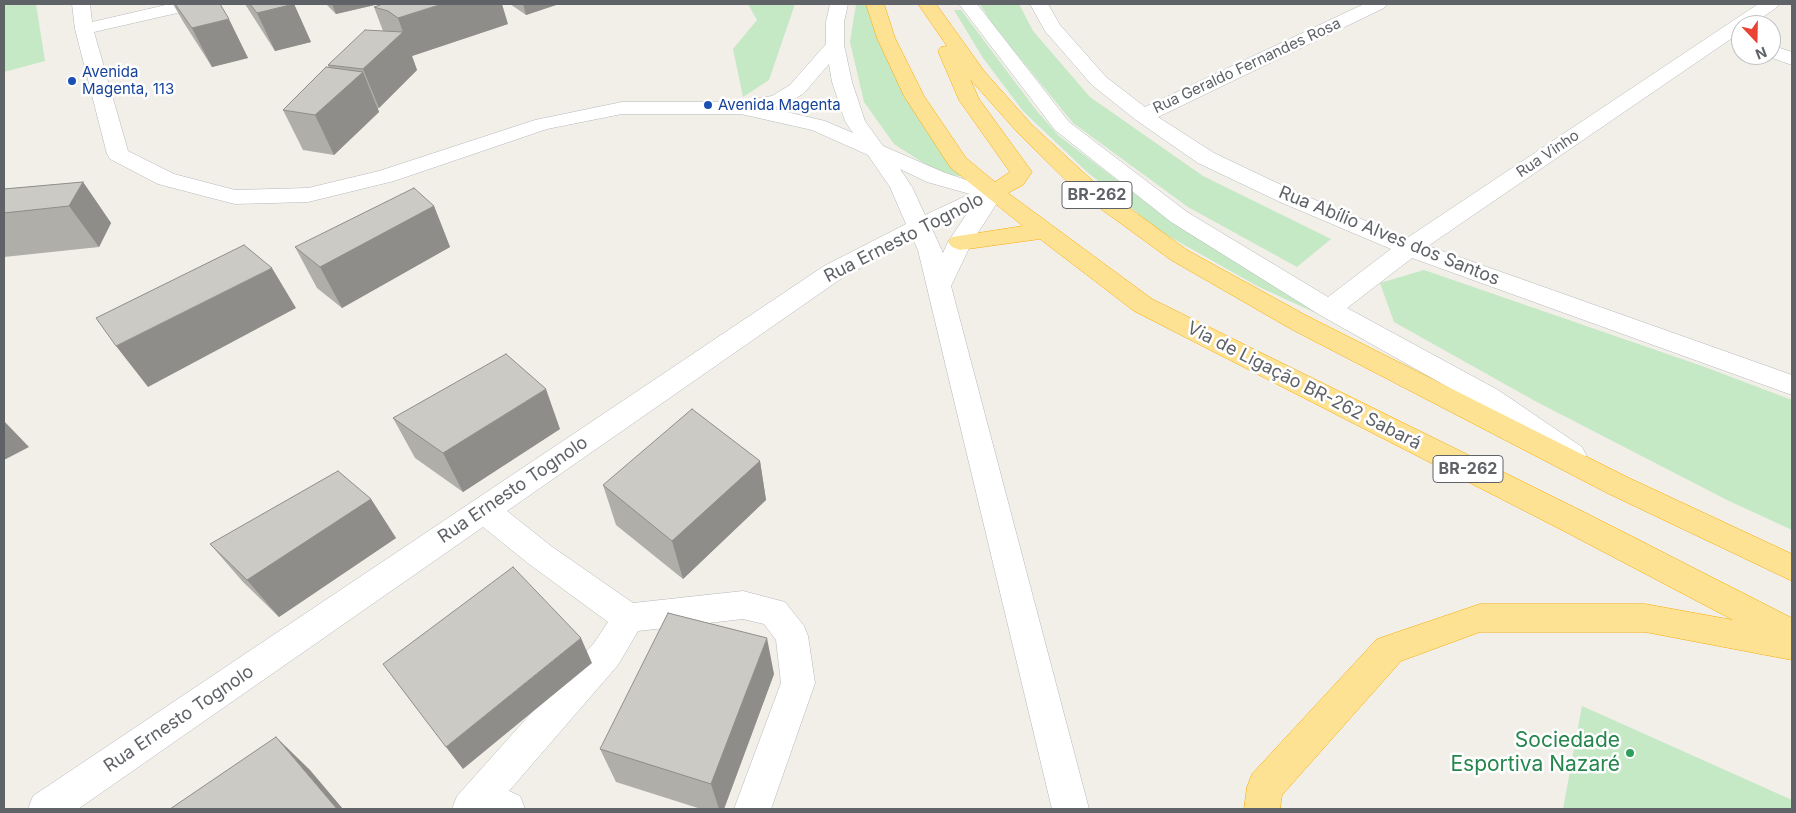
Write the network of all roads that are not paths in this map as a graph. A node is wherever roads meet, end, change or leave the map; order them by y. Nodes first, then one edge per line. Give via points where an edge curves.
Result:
1 (81, 4) edge
2 (193, 4) edge
3 (838, 4) edge
4 (874, 4) edge
5 (968, 4) edge
6 (1039, 4) edge
7 (1378, 4) edge
8 (1770, 4) edge
9 (931, 11) edge
10 (1758, 15) edge
11 (84, 29) junction
12 (1731, 39) edge
13 (835, 45) junction
14 (738, 108) junction
15 (1143, 116) junction
16 (874, 149) junction
17 (993, 192) junction
18 (920, 226) junction
19 (1044, 230) junction
20 (960, 242) junction
21 (1408, 248) junction
22 (939, 286) junction
23 (1329, 309) junction
24 (1792, 385) edge
25 (1617, 485) junction
26 (484, 510) junction
27 (1792, 568) edge
28 (628, 618) junction
29 (1792, 634) edge
30 (1792, 645) edge
31 (485, 806) edge
32 (46, 809) edge
33 (753, 809) edge
34 (1071, 809) edge
35 (1262, 809) edge

1 - 11 street
2 - 11 street
3 - 13 street
4 - 17 highway, Via de Ligação BR-262 Sabará / BR-262 via 886,38 914,96 958,162
5 - 23 street via 1062,126 1179,217
6 - 15 street, Rua Abílio Alves dos Santos via 1052,27 1099,81
7 - 15 street, Rua Geraldo Fernandes Rosa
8 - 10 street, Rua Vinho
9 - 17 highway via 969,100 1021,172 1015,180
9 - 25 highway, BR-262 via 977,75 1025,129 1087,188 1179,255 1300,323
11 - 14 street via 118,154 166,179 235,196 308,195 386,176 542,124 622,108
12 - 21 street, Rua Vinho
13 - 14 street via 797,89 778,101
13 - 16 street via 842,82 855,121
14 - 16 street via 818,125
15 - 21 street, Rua Abílio Alves dos Santos via 1206,158
16 - 17 street via 936,177
16 - 18 street via 901,187
17 - 18 street, Rua Ernesto Tognolo
17 - 19 highway, Via de Ligação BR-262 Sabará / BR-262
17 - 20 street
18 - 22 street
18 - 26 street, Rua Ernesto Tognolo via 833,272
19 - 20 highway
19 - 29 highway, Via de Ligação BR-262 Sabará / BR-262 via 1143,305
20 - 22 street
21 - 23 street, Rua Vinho
21 - 24 street, Rua Abílio Alves dos Santos
22 - 34 street
23 - 25 street via 1488,397
25 - 27 highway, BR-262
26 - 28 street
26 - 32 street, Rua Ernesto Tognolo
28 - 31 street via 606,654
28 - 33 street via 743,605 774,612 792,636 798,683
30 - 35 highway via 1645,618 1480,618 1390,650 1264,787

